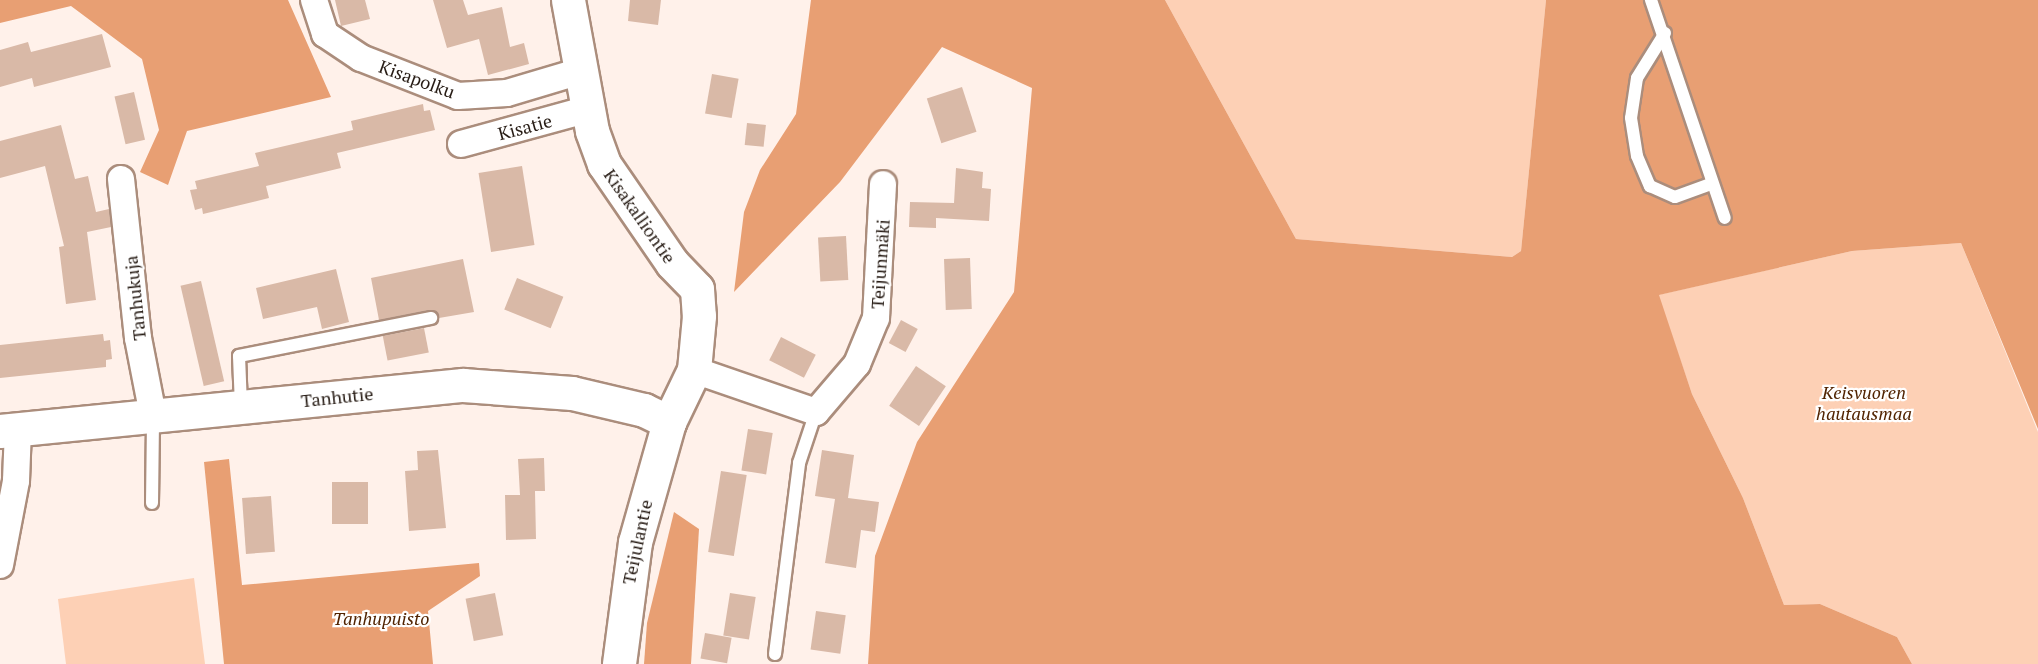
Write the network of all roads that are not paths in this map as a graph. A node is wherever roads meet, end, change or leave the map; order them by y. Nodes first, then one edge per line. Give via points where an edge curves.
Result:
1 (314, 0) edge
2 (568, 0) edge
3 (1651, 0) edge
4 (1665, 33) junction
5 (584, 70) junction
6 (589, 109) junction
7 (461, 144) dead end
8 (121, 180) dead end
9 (883, 184) dead end
10 (1711, 184) junction
11 (1725, 218) dead end
12 (431, 318) dead end
13 (694, 370) junction
14 (241, 407) junction
15 (816, 412) junction
16 (153, 415) junction
17 (669, 422) junction
18 (9, 429) edge
19 (152, 503) dead end
20 (0, 565) edge
21 (776, 654) dead end
22 (619, 664) edge

1 - 5 street, Kisapolku via 325,34 361,58 458,96 507,93
2 - 5 street, Kisakalliontie
3 - 4 lane
4 - 10 lane
4 - 10 lane via 1638,78 1631,118 1637,156 1650,186 1675,197
5 - 6 street, Kisakalliontie
6 - 7 street, Kisatie
6 - 13 street, Kisakalliontie via 603,164 672,263 697,290 700,337
8 - 16 street, Tanhukuja via 138,338
9 - 15 street, Teijunmäki via 876,318 857,364
10 - 11 lane
12 - 14 lane via 238,356
13 - 15 street
13 - 17 street, Kisakalliontie
14 - 16 street, Tanhutie
14 - 17 street, Tanhutie via 463,385 530,386 644,410
15 - 21 lane via 798,463
16 - 18 street, Tanhutie
16 - 19 lane
17 - 22 street, Teijulantie via 635,542
18 - 20 street via 16,481

